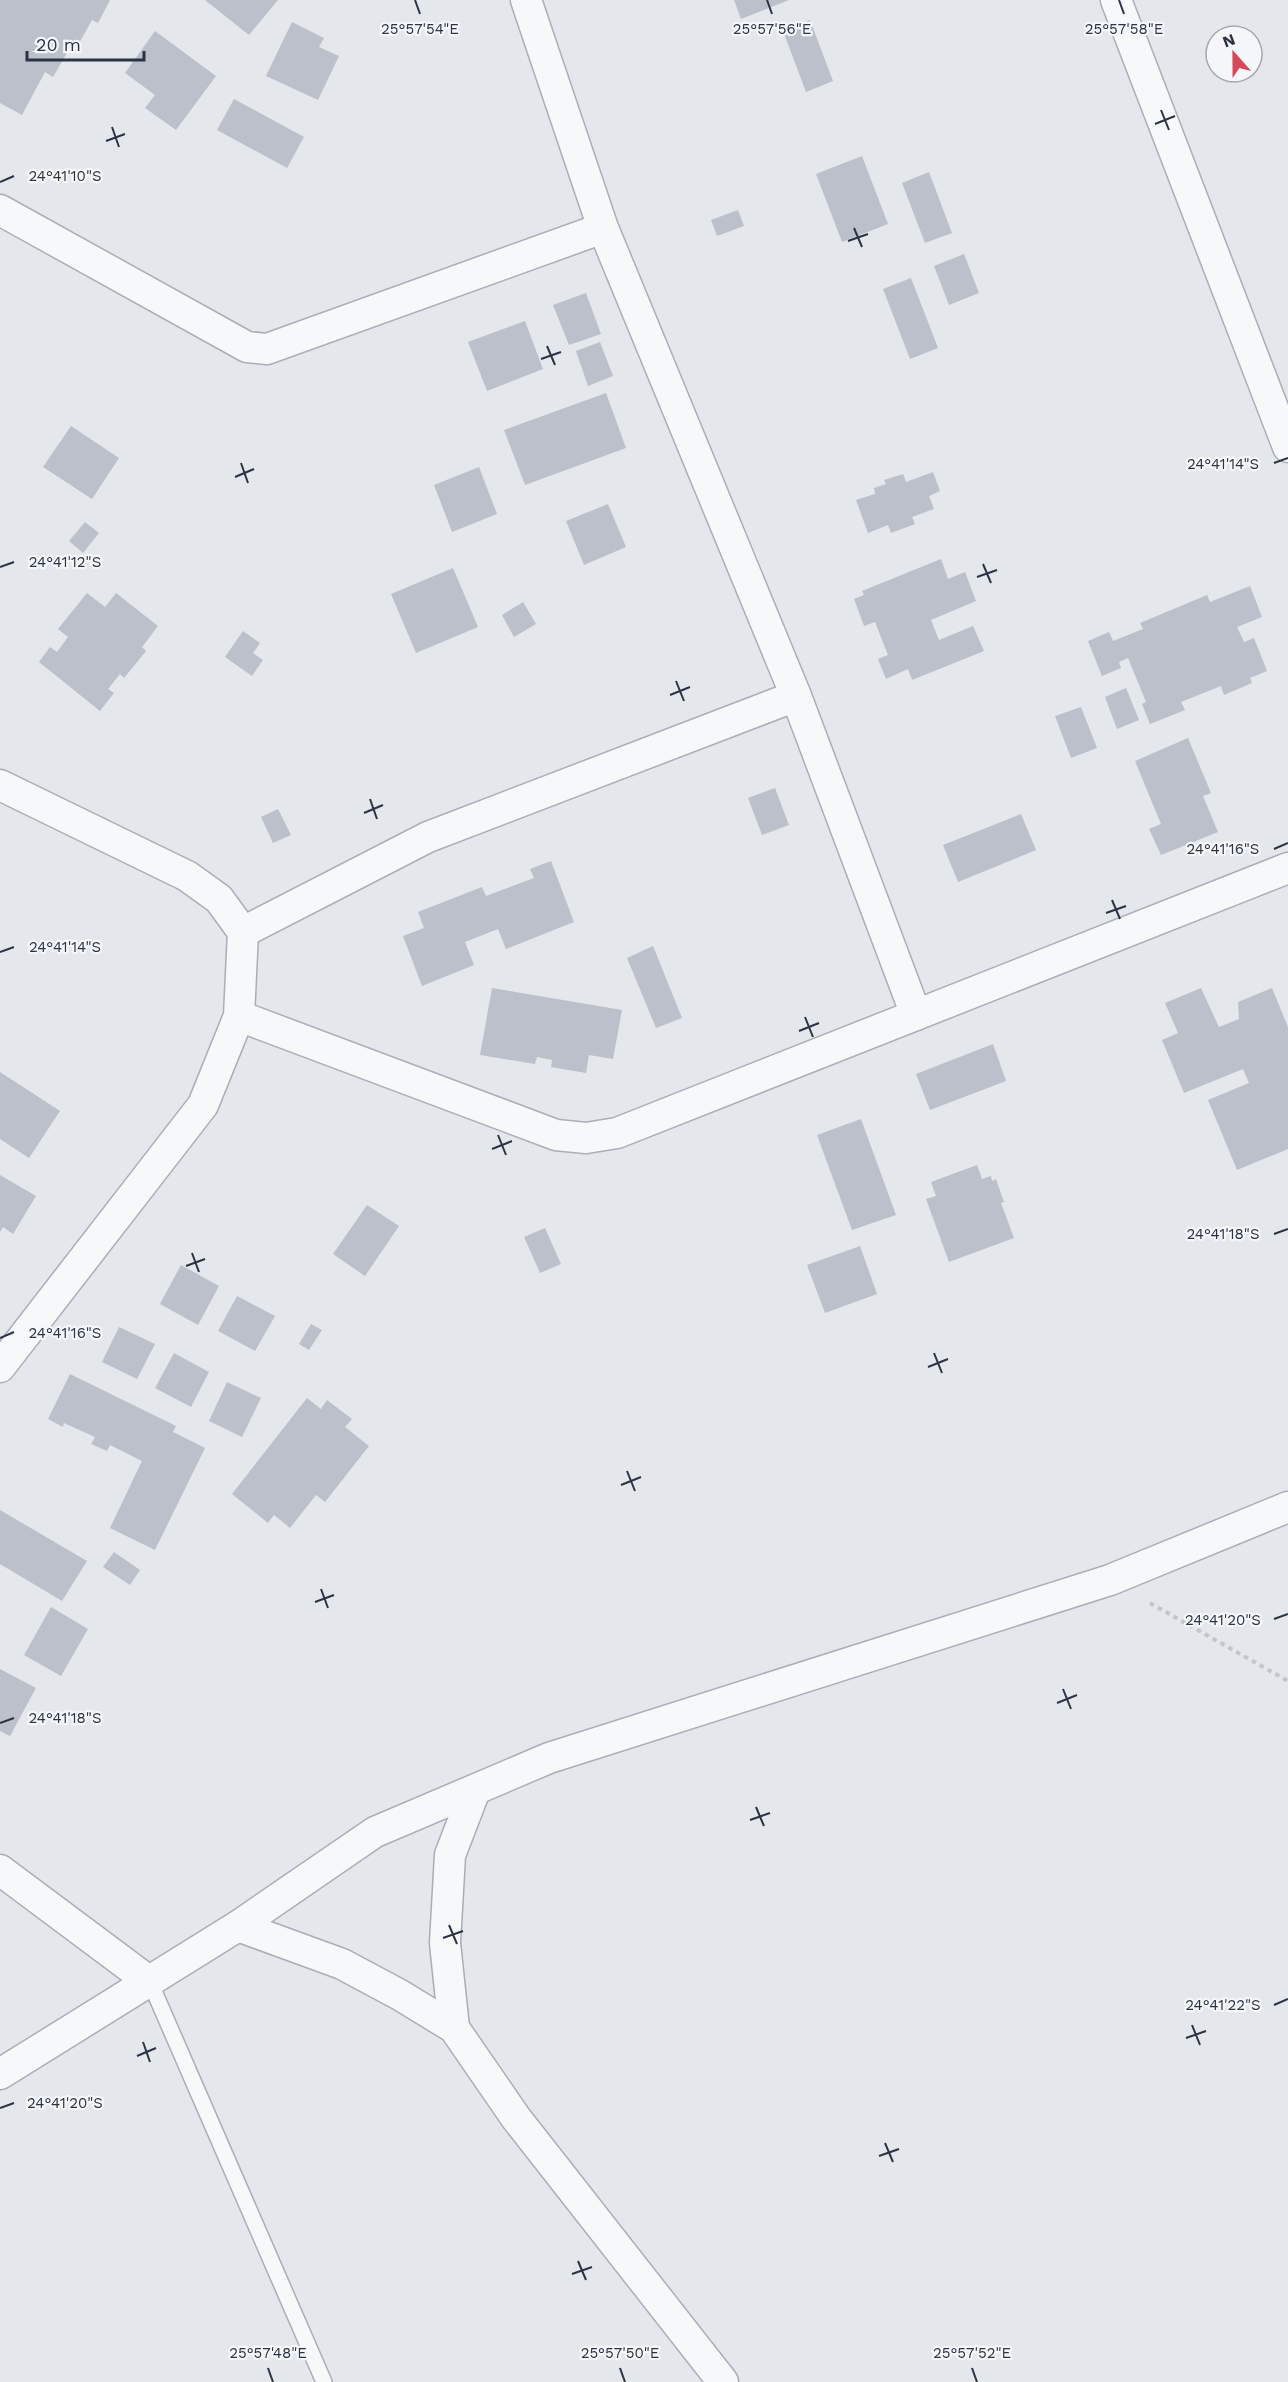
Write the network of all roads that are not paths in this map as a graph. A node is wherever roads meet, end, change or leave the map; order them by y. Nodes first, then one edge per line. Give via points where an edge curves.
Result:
1 (526, 0) edge
2 (1116, 0) edge
3 (0, 210) edge
4 (603, 228) junction
5 (1288, 447) edge
6 (796, 696) junction
7 (0, 785) edge
8 (1288, 868) edge
9 (243, 932) junction
10 (916, 1015) junction
11 (239, 1016) junction
12 (0, 1367) edge
13 (1288, 1507) edge
14 (475, 1790) junction
15 (0, 1870) edge
16 (238, 1926) junction
17 (150, 1982) junction
18 (454, 2028) junction
19 (0, 2074) edge
20 (324, 2382) edge
21 (723, 2382) edge

1 - 4 street
2 - 5 street
3 - 4 street via 247,347 267,349
4 - 6 street
6 - 9 street via 428,837
6 - 10 street
7 - 9 street via 187,876 219,899
8 - 10 street
9 - 11 street
10 - 11 street via 616,1133 586,1138 556,1136
11 - 12 street via 203,1105
13 - 14 street via 1110,1580 549,1758
14 - 16 street via 375,1832
14 - 18 street via 450,1855 445,1943
15 - 17 street
16 - 17 street
16 - 18 street via 342,1964
17 - 19 street
17 - 20 lane
18 - 21 street via 516,2118

